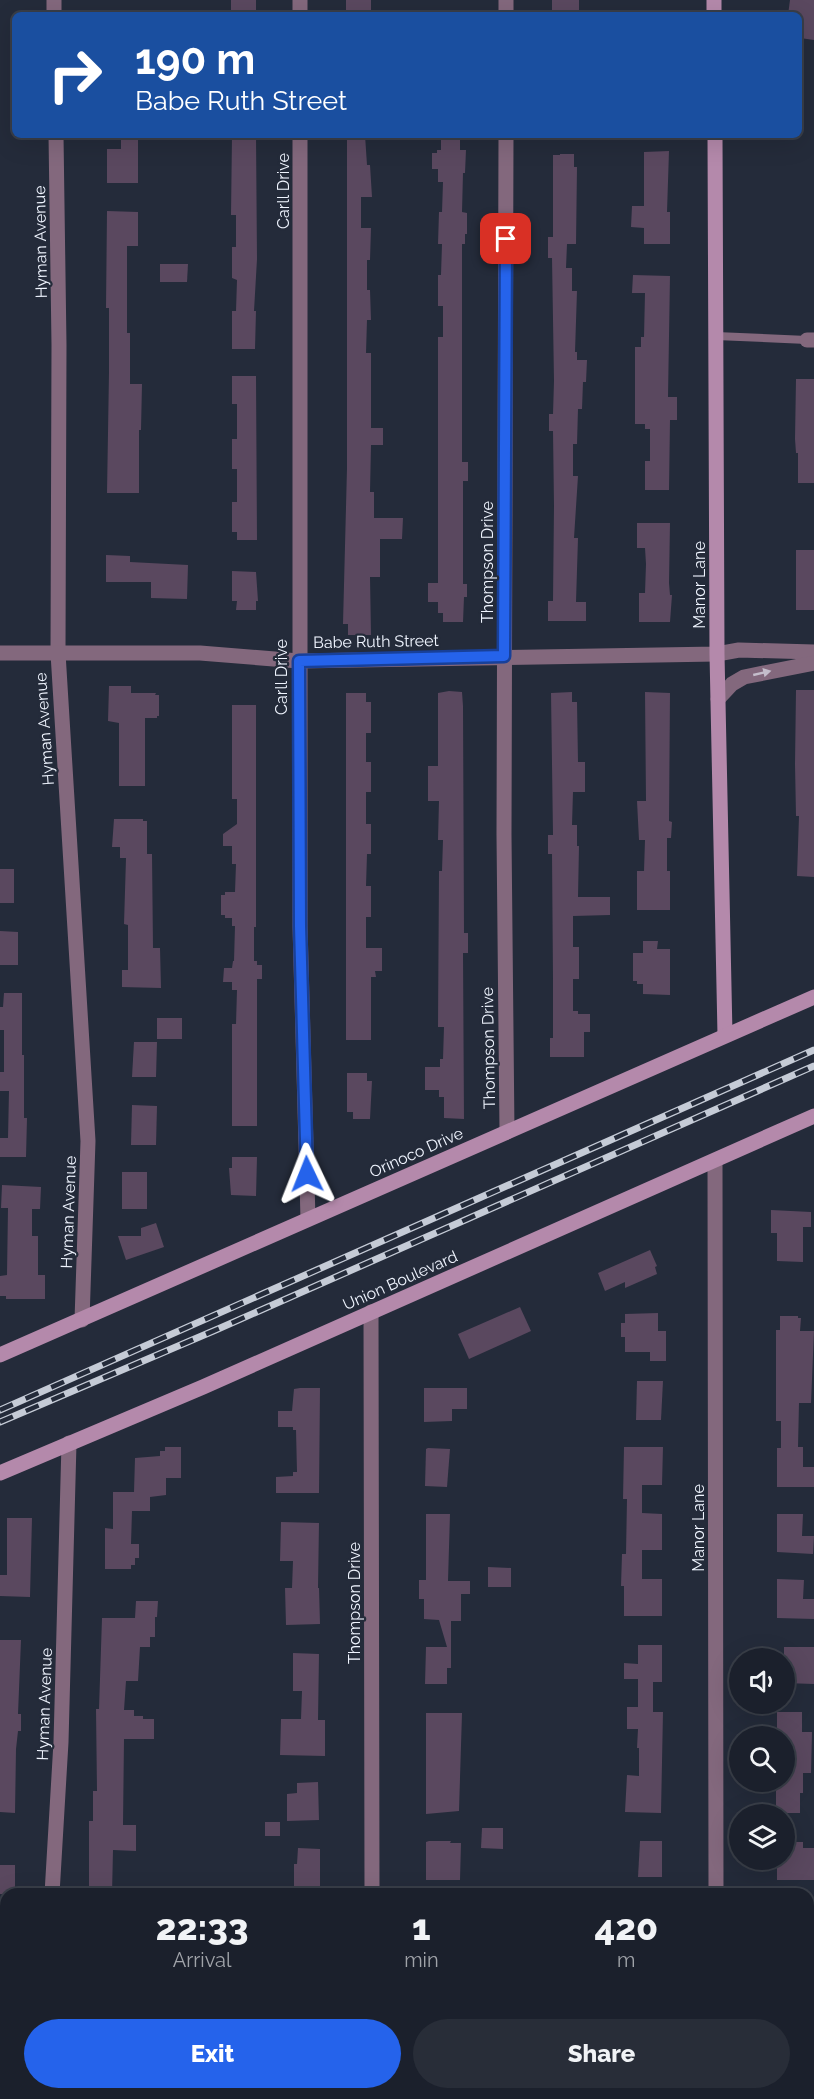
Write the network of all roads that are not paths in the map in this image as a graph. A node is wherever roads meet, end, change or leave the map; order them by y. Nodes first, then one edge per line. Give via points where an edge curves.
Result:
1 (56, 138) edge
2 (300, 138) edge
3 (506, 138) edge
4 (715, 138) edge
5 (716, 336) junction
6 (810, 340) edge
7 (814, 652) edge
8 (0, 653) edge
9 (58, 653) junction
10 (717, 654) junction
11 (504, 656) junction
12 (299, 661) junction
13 (814, 663) edge
14 (718, 699) junction
15 (814, 997) edge
16 (725, 1035) junction
17 (814, 1116) edge
18 (507, 1132) junction
19 (715, 1161) junction
20 (308, 1219) junction
21 (372, 1312) junction
22 (82, 1320) junction
23 (0, 1355) edge
24 (69, 1443) junction
25 (0, 1473) edge
26 (52, 1888) edge
27 (372, 1888) edge
28 (716, 1888) edge

1 - 9 street, Hyman Avenue
2 - 12 street, Carll Drive
3 - 11 street, Thompson Drive
4 - 5 street, Manor Lane
5 - 6 lane
5 - 10 street, Manor Lane
7 - 10 street, Babe Ruth Street via 739,650
8 - 9 street, Babe Ruth Street
9 - 12 street, Babe Ruth Street via 200,653
9 - 22 street, Hyman Avenue via 88,1141
10 - 11 street, Babe Ruth Street
10 - 14 street, Manor Lane
11 - 12 street, Babe Ruth Street
11 - 18 street, Thompson Drive
12 - 20 street, Carll Drive via 300,926
14 -> 13 street via 744,677
14 - 16 street, Manor Lane
15 - 16 street, Orinoco Drive
16 - 18 street, Orinoco Drive
17 - 19 street, Union Boulevard
18 - 20 street, Orinoco Drive
19 - 21 street, Union Boulevard
19 - 28 street, Manor Lane
20 - 22 street, Orinoco Drive
21 - 24 street, Union Boulevard
21 - 27 street, Thompson Drive
22 - 23 street, Orinoco Drive
24 - 25 street, Union Boulevard
24 - 26 street, Hyman Avenue via 61,1742

